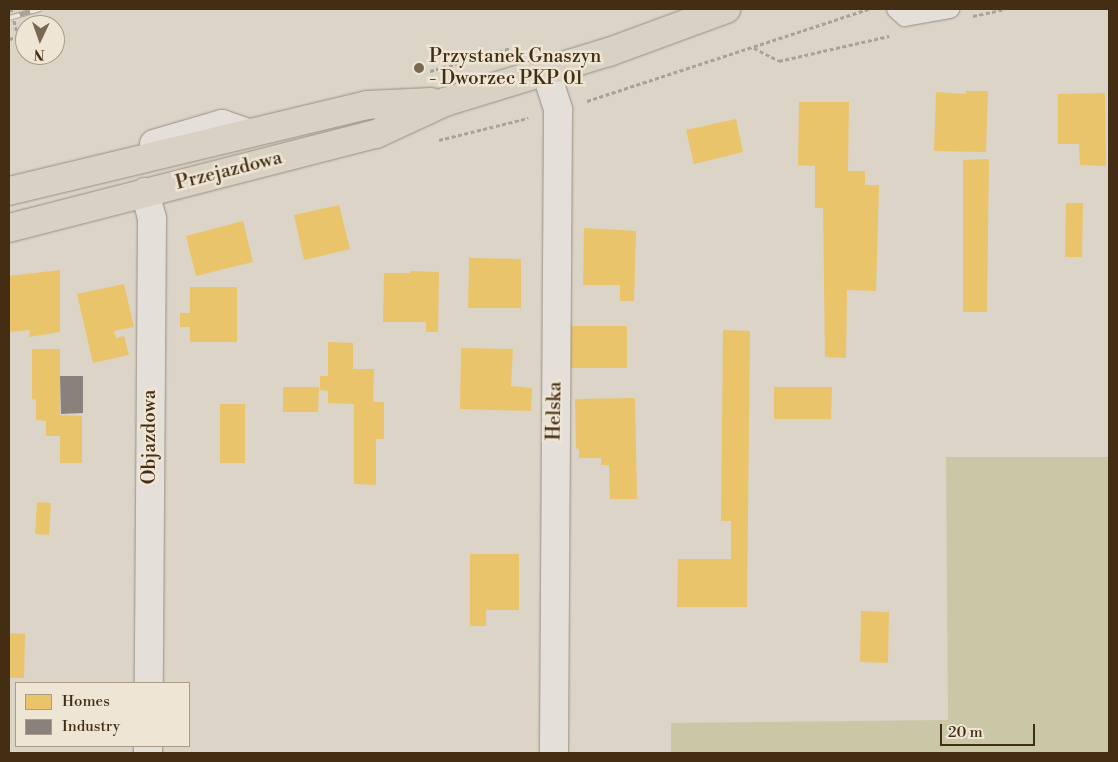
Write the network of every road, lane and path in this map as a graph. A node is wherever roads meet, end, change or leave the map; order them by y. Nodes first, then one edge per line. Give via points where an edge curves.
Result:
1 (11, 9) edge
2 (726, 9) edge
3 (868, 9) edge
4 (896, 9) edge
5 (950, 9) edge
6 (1005, 9) edge
7 (970, 17) dead end
8 (895, 34) dead end
9 (9, 39) edge
10 (546, 72) junction
11 (445, 102) junction
12 (248, 133) junction
13 (9, 179) edge
14 (9, 191) edge
15 (145, 192) junction
16 (9, 228) edge
17 (149, 682) edge
18 (554, 753) edge

1 - 9 path via 18,37
2 - 10 main road, Przejazdowa
3 - 8 path via 753,48 779,61
4 - 5 lane via 905,16
6 - 7 path
10 - 11 main road, Przejazdowa
10 - 18 street, Helska via 558,110
11 - 12 main road, Przejazdowa via 367,105
11 - 15 main road, Przejazdowa via 376,134
12 - 13 street via 222,124
12 - 14 main road, Przejazdowa
15 - 16 main road, Przejazdowa
15 - 17 street, Objazdowa via 152,219

